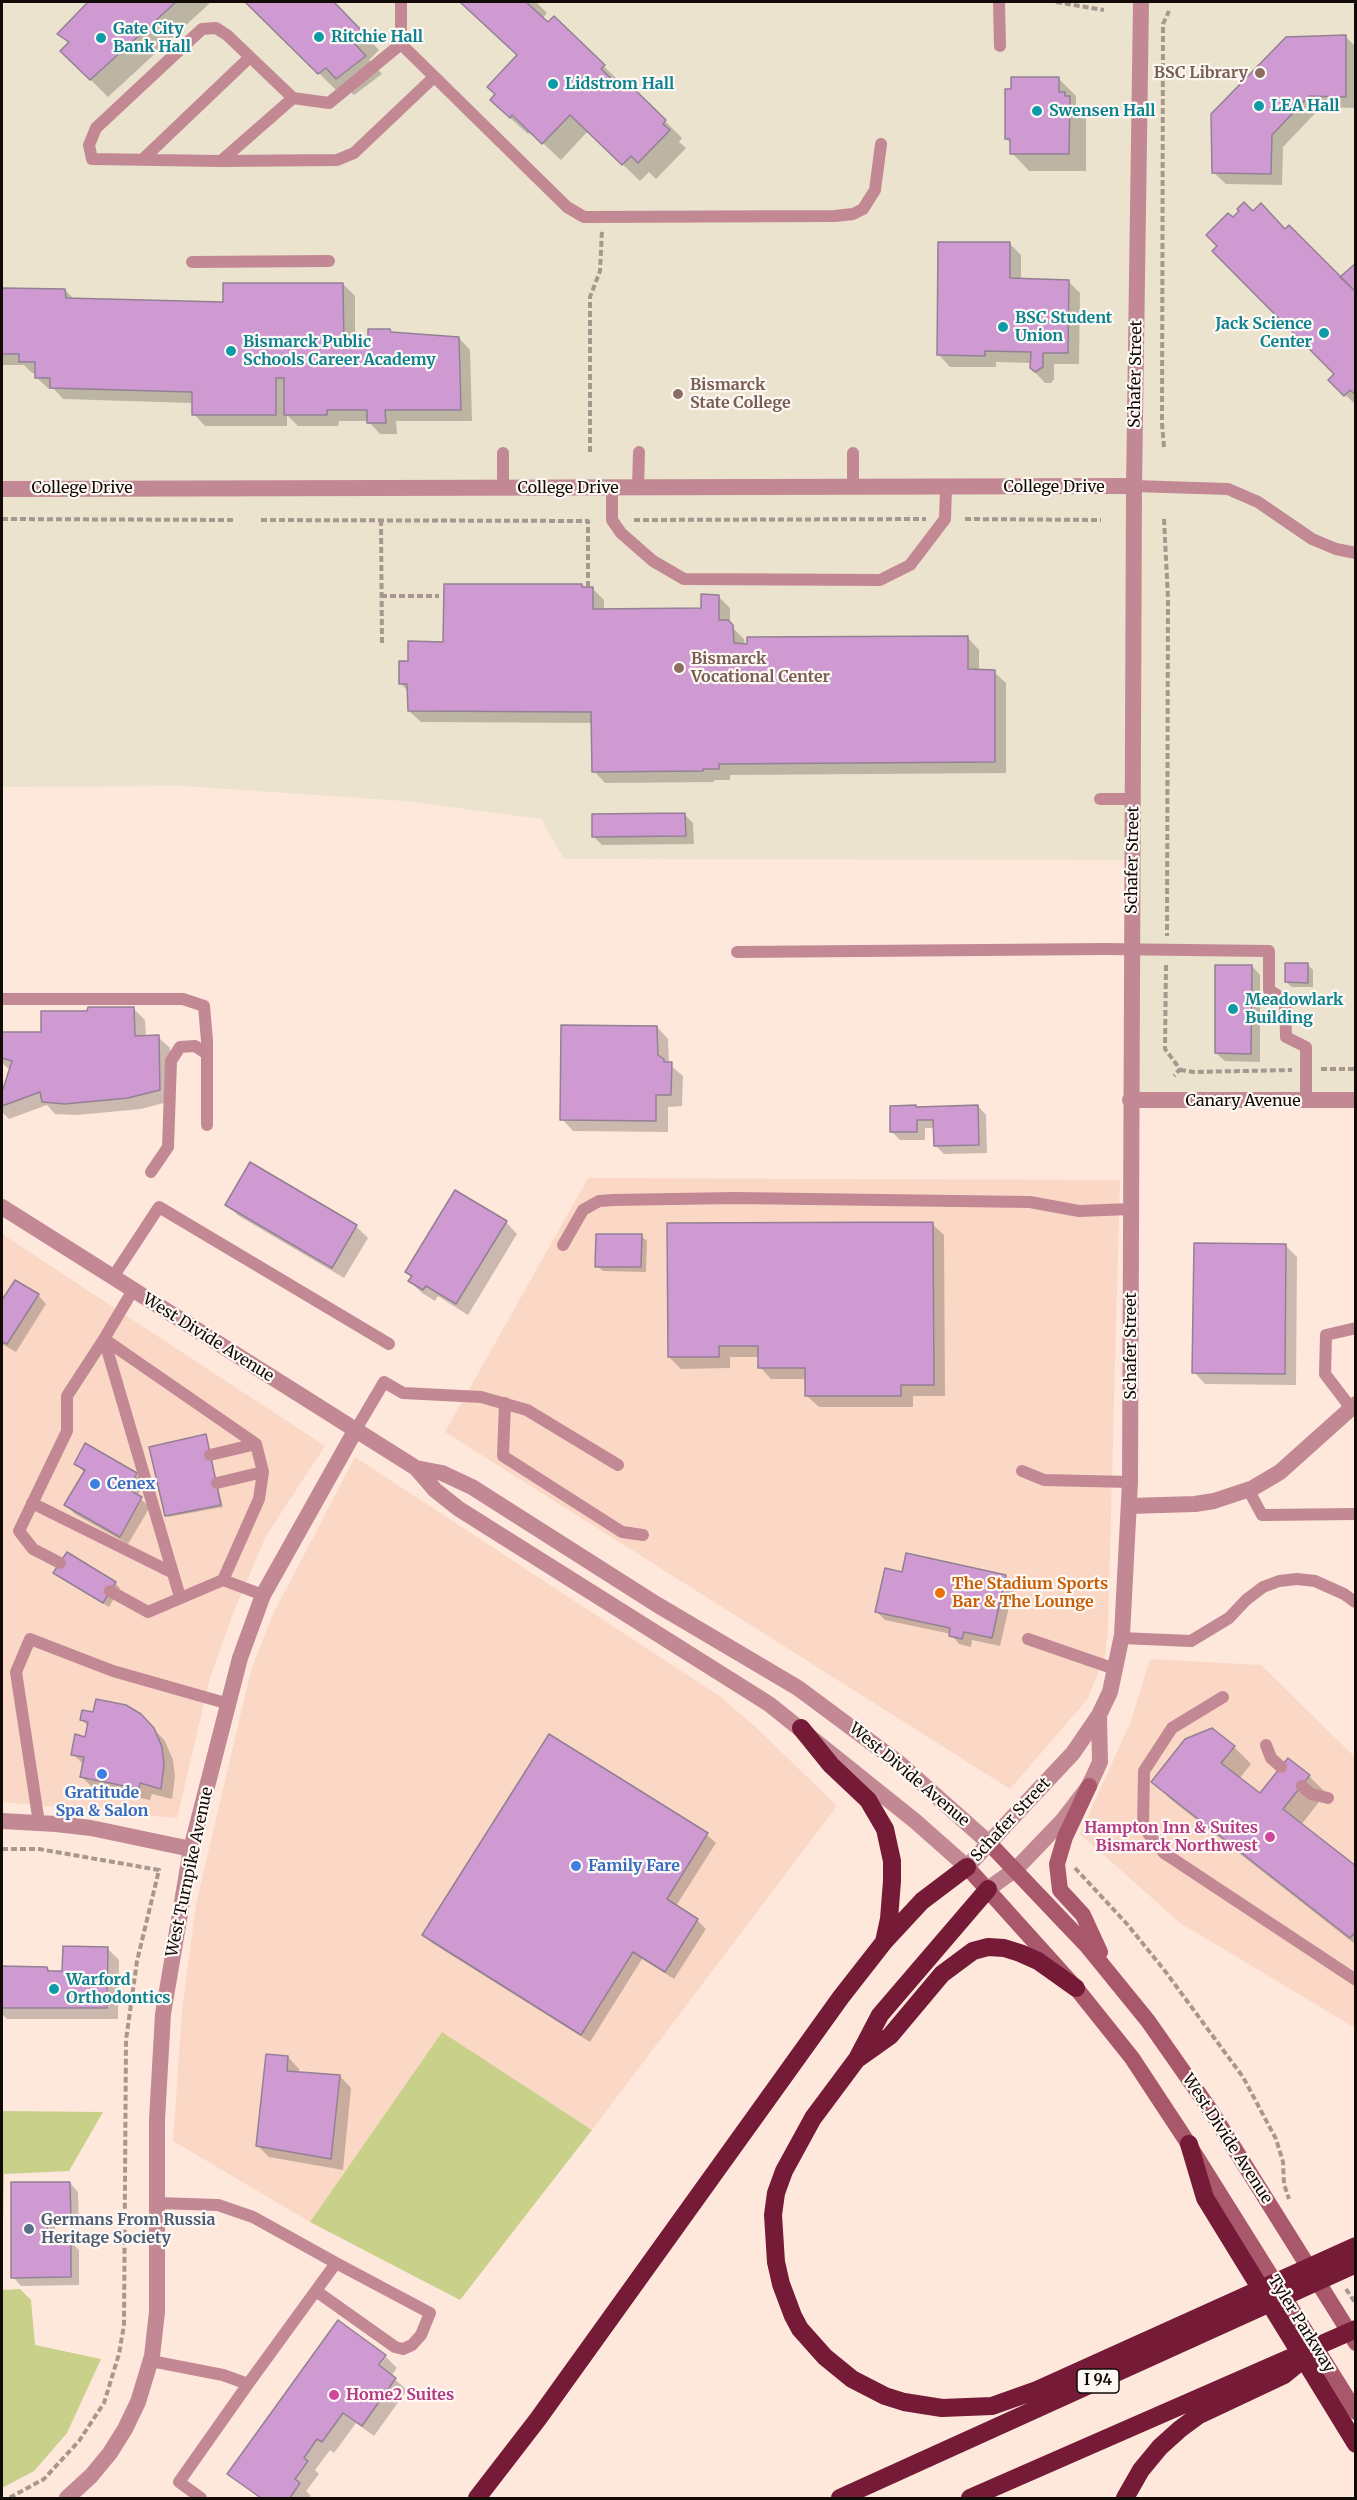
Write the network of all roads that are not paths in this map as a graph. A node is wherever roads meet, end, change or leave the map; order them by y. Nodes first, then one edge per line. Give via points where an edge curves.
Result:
1 (401, 2) edge
2 (999, 2) edge
3 (1140, 2) edge
4 (402, 44) junction
5 (1000, 46) dead end
6 (250, 57) junction
7 (434, 78) junction
8 (293, 98) junction
9 (881, 144) dead end
10 (142, 160) junction
11 (221, 161) junction
12 (329, 261) dead end
13 (192, 262) dead end
14 (639, 452) dead end
15 (503, 453) dead end
16 (853, 453) dead end
17 (1134, 486) junction
18 (854, 487) junction
19 (946, 487) junction
20 (503, 488) junction
21 (612, 488) junction
22 (638, 488) junction
23 (2, 489) edge
24 (1356, 553) edge
25 (1100, 799) dead end
26 (1133, 799) junction
27 (1132, 949) junction
28 (737, 952) dead end
29 (2, 999) edge
30 (207, 1054) junction
31 (1130, 1100) junction
32 (1356, 1100) edge
33 (1306, 1101) junction
34 (207, 1125) dead end
35 (151, 1172) dead end
36 (2, 1207) edge
37 (1131, 1209) junction
38 (563, 1245) dead end
39 (113, 1276) junction
40 (133, 1290) junction
41 (1356, 1328) edge
42 (104, 1339) junction
43 (389, 1344) dead end
44 (505, 1403) junction
45 (1353, 1406) edge
46 (355, 1431) junction
47 (256, 1444) junction
48 (210, 1455) dead end
49 (618, 1465) dead end
50 (416, 1468) junction
51 (1022, 1471) dead end
52 (263, 1472) junction
53 (1130, 1482) junction
54 (217, 1483) dead end
55 (1248, 1489) junction
56 (32, 1503) junction
57 (1130, 1506) junction
58 (1356, 1514) edge
59 (643, 1535) dead end
60 (60, 1563) dead end
61 (173, 1573) junction
62 (223, 1580) junction
63 (110, 1591) dead end
64 (263, 1595) junction
65 (180, 1597) junction
66 (1355, 1602) edge
67 (1121, 1638) junction
68 (1028, 1639) dead end
69 (1115, 1669) junction
70 (1223, 1697) dead end
71 (229, 1704) junction
72 (1099, 1715) junction
73 (801, 1728) junction
74 (1266, 1745) dead end
75 (1281, 1767) dead end
76 (1089, 1786) junction
77 (1302, 1786) dead end
78 (1328, 1798) dead end
79 (2, 1821) edge
80 (39, 1823) junction
81 (989, 1843) junction
82 (191, 1850) junction
83 (967, 1867) junction
84 (1016, 1869) junction
85 (988, 1889) junction
86 (884, 1942) junction
87 (1109, 1972) junction
88 (1356, 1980) edge
89 (1076, 1988) junction
90 (857, 2059) junction
91 (1189, 2144) joint
92 (157, 2203) junction
93 (1356, 2246) edge
94 (336, 2263) junction
95 (1356, 2264) edge
96 (316, 2290) junction
97 (1356, 2329) edge
98 (1356, 2343) edge
99 (1322, 2344) junction
100 (151, 2361) junction
101 (248, 2384) junction
102 (1346, 2409) edge
103 (1356, 2444) edge
104 (67, 2499) edge
105 (201, 2499) edge
106 (477, 2499) edge
107 (840, 2499) edge
108 (970, 2499) edge
109 (1125, 2499) edge

1 - 4 lane
2 - 5 lane
3 - 17 street, Schafer Street
4 - 7 lane
4 - 8 lane via 329,103
6 - 8 lane
6 - 10 lane
6 - 10 lane via 227,34 216,28 202,29 96,128 89,145 92,159
7 - 9 lane via 567,207 584,217 853,214 863,209 875,190
7 - 11 lane via 354,153 337,160
8 - 11 lane
10 - 11 lane
12 - 13 lane
14 - 22 lane
15 - 20 lane
16 - 18 lane
17 - 19 street, College Drive
17 - 24 lane via 1228,489 1258,502 1312,538
17 - 26 street, Schafer Street
18 - 19 street, College Drive
18 - 22 street, College Drive
19 - 21 lane via 945,519 910,565 880,580 684,579 653,561 621,533 612,520
20 - 21 street, College Drive
20 - 23 street, College Drive
21 - 22 street, College Drive
25 - 26 lane
26 - 27 street, Schafer Street
27 - 28 lane
27 - 31 street, Schafer Street
27 - 33 lane via 1269,951 1269,990 1285,1000 1286,1036 1306,1047
29 - 30 lane via 183,999 204,1006
30 - 34 lane
30 - 35 lane via 195,1046 180,1047 171,1061 168,1147
31 - 33 street, Canary Avenue
31 - 37 street, Schafer Street
32 - 33 street, Canary Avenue
36 - 39 street, West Divide Avenue
37 - 38 lane via 1078,1211 1030,1202 613,1200 599,1201 583,1210
37 - 53 street, Schafer Street
39 - 40 street, West Divide Avenue
39 - 43 lane via 159,1207
40 - 42 lane
40 - 46 street, West Divide Avenue
41 - 45 lane via 1326,1335 1325,1374
42 - 47 lane
42 - 56 lane via 67,1396 67,1431
42 - 61 lane via 149,1469
44 - 46 lane via 482,1397 403,1393 384,1382
44 - 49 lane via 527,1410
44 - 59 lane via 503,1456 622,1532
45 - 55 street via 1280,1472
46 - 50 street, West Divide Avenue
46 - 64 street, West Turnpike Avenue
47 - 48 lane
47 - 52 lane
50 - 73 street, West Divide Avenue via 459,1509
50 - 81 street, West Divide Avenue via 442,1473 472,1487 674,1616 798,1688 899,1763
51 - 53 lane via 1044,1480
52 - 54 lane
52 - 62 lane via 259,1499
53 - 57 street, Schafer Street
55 - 57 street via 1195,1504
55 - 58 lane via 1262,1515
56 - 60 lane via 19,1531 33,1549
56 - 61 lane
57 - 67 street, Schafer Street
61 - 65 lane
62 - 64 lane
62 - 65 lane
63 - 65 lane via 148,1612
64 - 71 street, West Turnpike Avenue via 240,1658
66 - 67 lane via 1316,1581 1279,1581 1263,1587 1229,1618 1191,1641
67 - 69 street, Schafer Street
68 - 69 lane
69 - 72 street, Schafer Street
70 - 88 lane via 1172,1728 1144,1771 1143,1827 1164,1853
71 - 80 lane via 113,1671 30,1639 16,1672
71 - 82 street, West Turnpike Avenue
72 - 76 street, Schafer Street via 1100,1762
72 - 81 street, Schafer Street via 1073,1753
73 - 83 street, West Divide Avenue
73 - 86 highway via 831,1765 868,1800 885,1829 892,1881
74 - 75 lane via 1271,1758
76 - 84 street, Schafer Street via 1063,1821
76 - 87 main road via 1057,1864 1060,1890 1083,1915
77 - 78 lane via 1311,1794
79 - 80 street
80 - 82 street via 123,1833
81 - 83 street, Schafer Street
81 - 84 main road, West Divide Avenue
82 - 92 street, West Turnpike Avenue via 162,2024
83 - 85 main road, West Divide Avenue
83 - 86 highway via 922,1901
84 - 85 street, Schafer Street
84 - 87 main road, West Divide Avenue
85 - 89 main road, West Divide Avenue
85 - 90 highway via 880,2015
86 - 106 highway
87 - 98 main road, West Divide Avenue via 1188,2077
89 - 90 highway via 1020,1953 988,1947 973,1951 942,1974 890,2036
89 - 91 main road, West Divide Avenue via 1132,2058
90 - 93 highway via 813,2118 784,2171 776,2193 773,2239 781,2284 800,2330 838,2369 885,2396 942,2408 976,2408 1008,2402
91 - 102 highway via 1205,2198 1238,2239
92 - 94 lane via 218,2205 253,2217
92 - 100 street, West Turnpike Avenue via 157,2312
94 - 96 lane
94 - 96 lane via 430,2313 421,2335 412,2345 395,2347
95 - 107 highway, I 94
96 - 101 lane
97 - 99 highway
99 - 108 highway
99 - 109 highway via 1284,2375 1199,2415 1180,2429 1141,2470
100 - 101 lane
100 - 104 street, West Turnpike Avenue via 125,2429 104,2461
101 - 105 lane via 179,2482
102 - 103 highway

